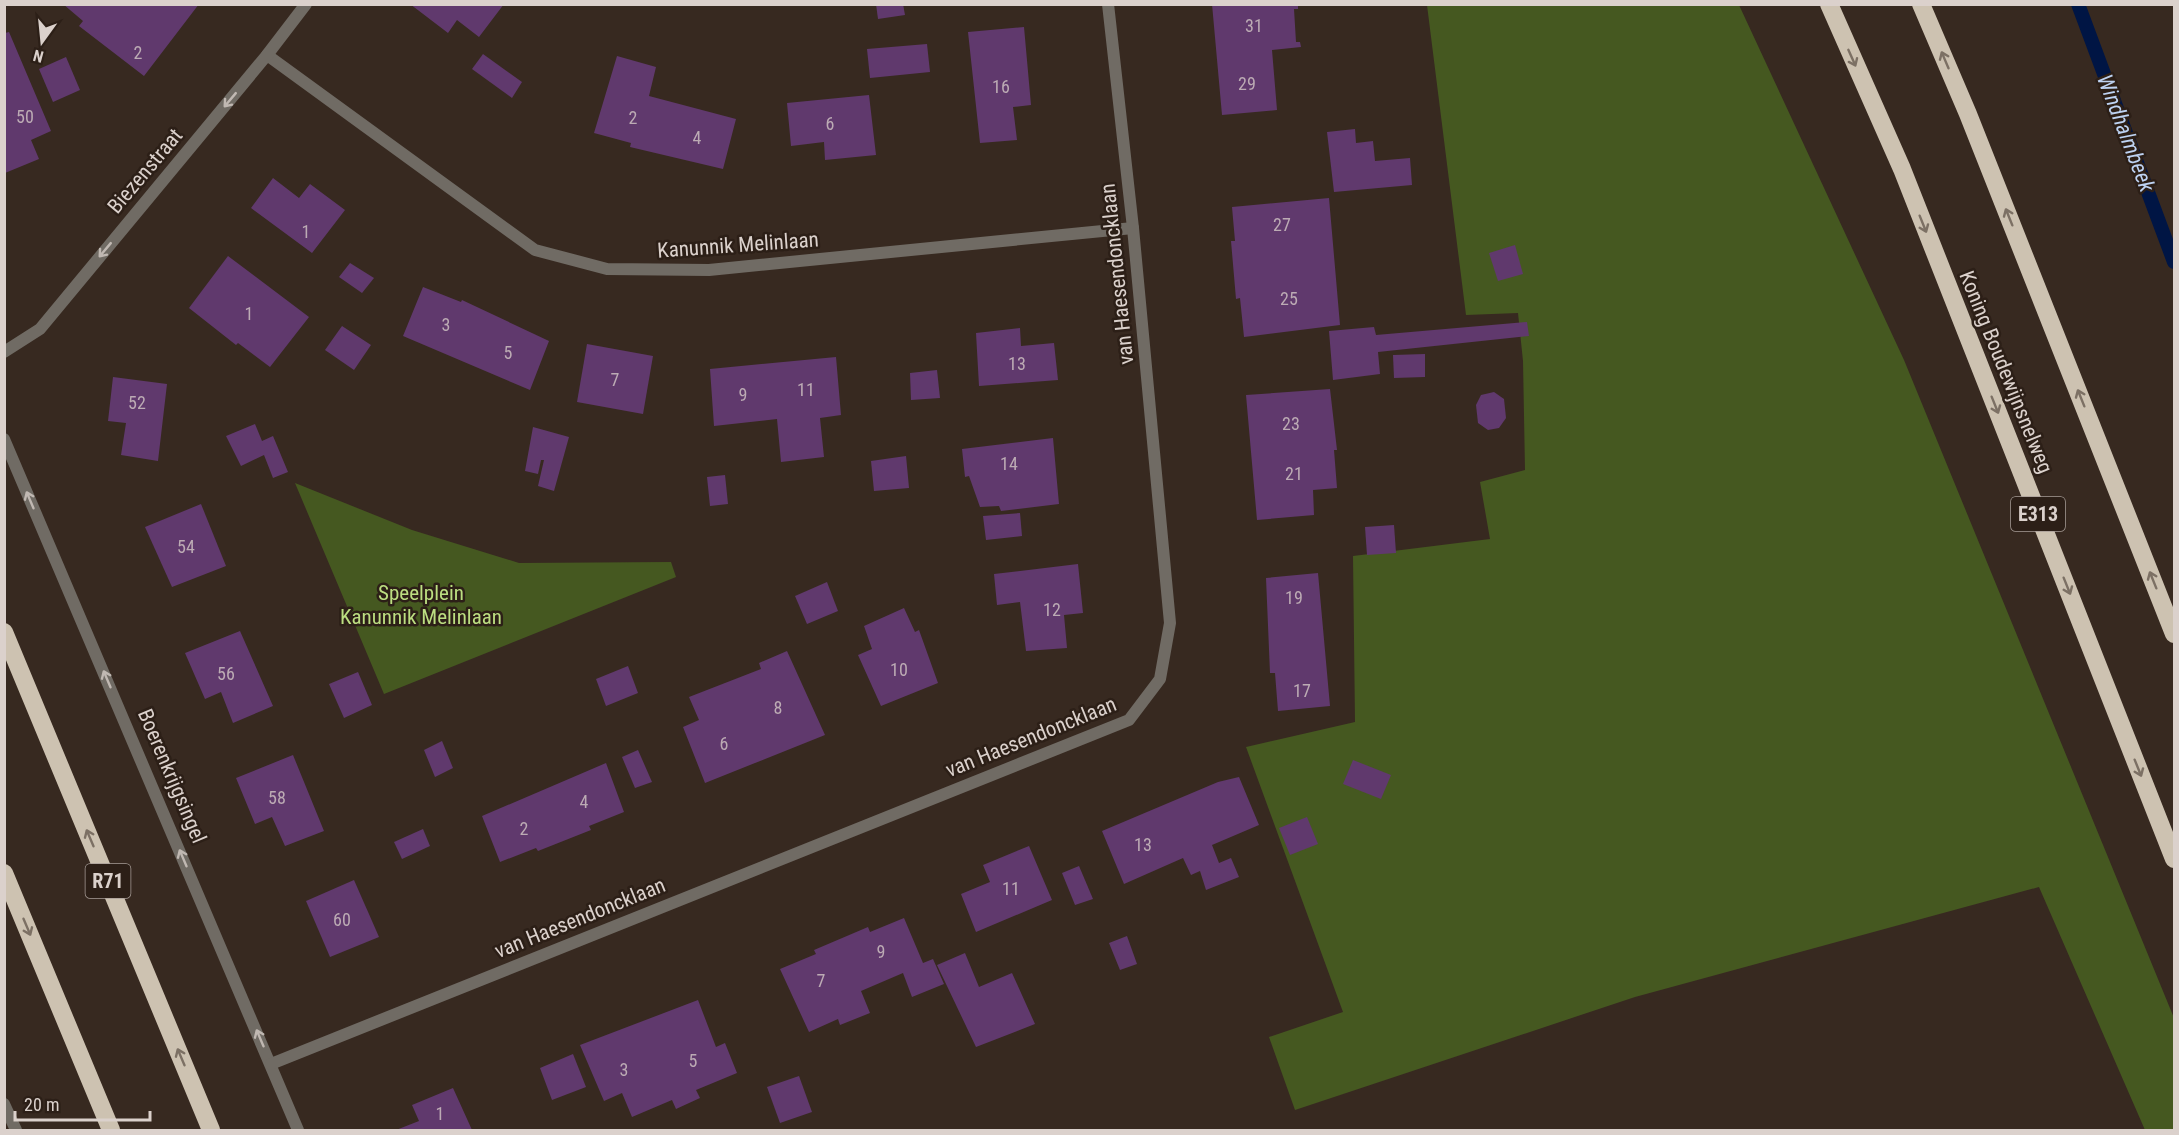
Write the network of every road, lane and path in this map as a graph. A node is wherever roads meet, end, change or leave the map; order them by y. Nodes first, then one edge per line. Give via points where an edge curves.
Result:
1 (306, 4) edge
2 (1108, 4) edge
3 (1829, 4) edge
4 (1922, 4) edge
5 (267, 55) junction
6 (1133, 228) junction
7 (4, 352) edge
8 (4, 440) edge
9 (4, 632) edge
10 (2175, 634) edge
11 (2175, 859) edge
12 (4, 873) edge
13 (271, 1064) junction
14 (4, 1104) edge
15 (16, 1131) edge
16 (111, 1131) edge
17 (211, 1131) edge
18 (298, 1131) edge

1 - 5 street, Biezenstraat
2 - 6 street, van Haesendoncklaan
3 -> 11 highway, Koning Boudewijnsnelweg / E313 via 1902,169
10 -> 4 highway
5 - 6 street, Kanunnik Melinlaan via 535,250 607,270 709,270
5 -> 7 street, Biezenstraat via 40,329
6 - 13 street, van Haesendoncklaan via 1170,623 1160,679 1129,720
13 -> 8 street, Boerenkrijgsingel
17 -> 9 highway, R71
12 -> 16 highway
13 - 18 street, Boerenkrijgsingel
14 - 15 street

